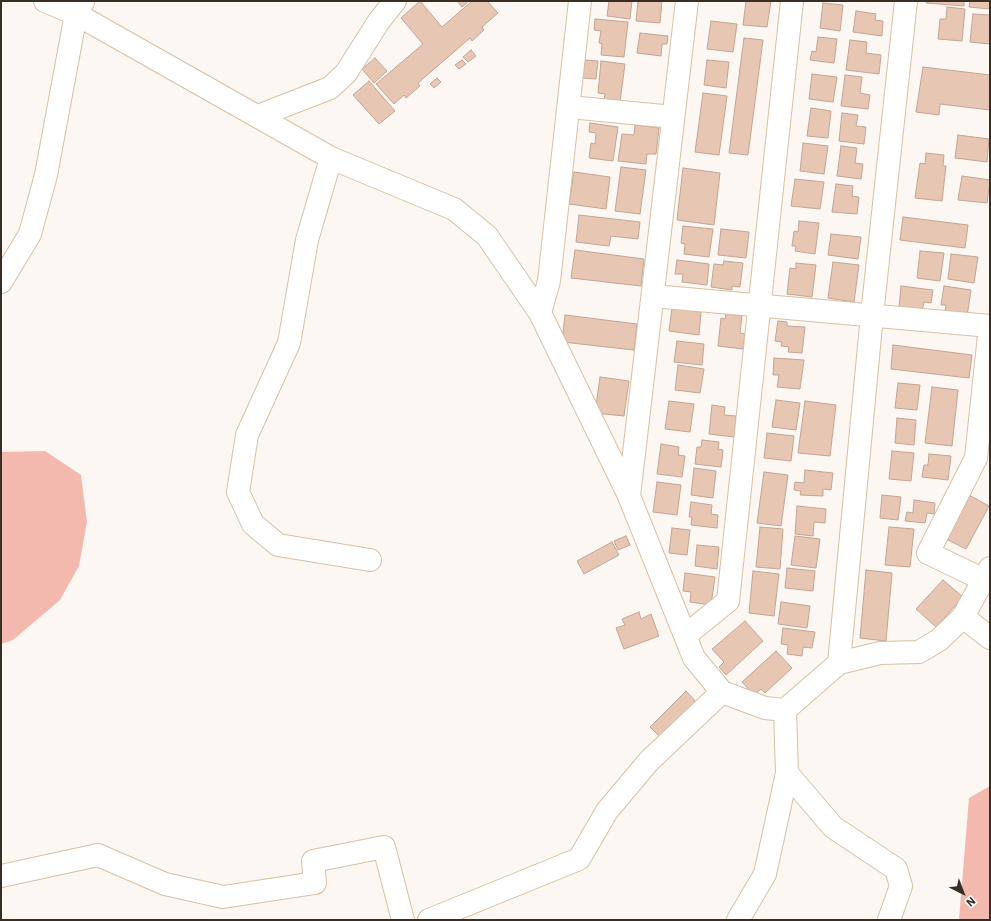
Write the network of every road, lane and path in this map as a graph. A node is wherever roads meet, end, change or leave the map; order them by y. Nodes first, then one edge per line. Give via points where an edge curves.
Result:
1 (395, 1) edge
2 (580, 1) edge
3 (688, 1) edge
4 (792, 1) edge
5 (906, 1) edge
6 (50, 2) edge
7 (80, 7) edge
8 (570, 107) junction
9 (258, 116) junction
10 (673, 117) junction
11 (331, 158) junction
12 (1, 282) edge
13 (653, 296) junction
14 (761, 305) junction
15 (540, 313) junction
16 (872, 316) junction
17 (629, 496) junction
18 (370, 560) dead end
19 (987, 574) edge
20 (963, 616) junction
21 (686, 635) junction
22 (990, 638) edge
23 (839, 663) junction
24 (722, 692) junction
25 (785, 710) junction
26 (787, 773) junction
27 (1, 876) edge
28 (403, 920) edge
29 (429, 920) edge
30 (738, 920) edge
31 (889, 920) edge

1 - 9 street via 346,73 330,88
2 - 8 street
3 - 10 street
4 - 14 street
5 - 16 street
6 - 7 street
7 - 9 street
7 - 12 street via 46,175 30,234
8 - 10 street
8 - 15 street via 549,281
9 - 11 street
10 - 13 street
11 - 15 street via 454,210 487,236
11 - 18 street via 307,240 289,343 247,435 238,492 253,524 278,545
13 - 14 street
13 - 17 street
14 - 16 street
14 - 21 street via 728,601
15 - 17 street
16 - 19 street via 990,326 976,458 928,553
16 - 23 street
17 - 21 street
19 - 20 street
20 - 22 street
20 - 23 street via 939,640 919,652 880,653
21 - 24 street via 694,658
23 - 25 street
24 - 25 street via 765,708
24 - 29 street via 644,767 607,811 579,859
25 - 26 street
26 - 30 street via 765,874
26 - 31 street via 833,827 896,869 901,886
27 - 28 street via 98,855 165,884 223,897 315,883 313,861 384,847

